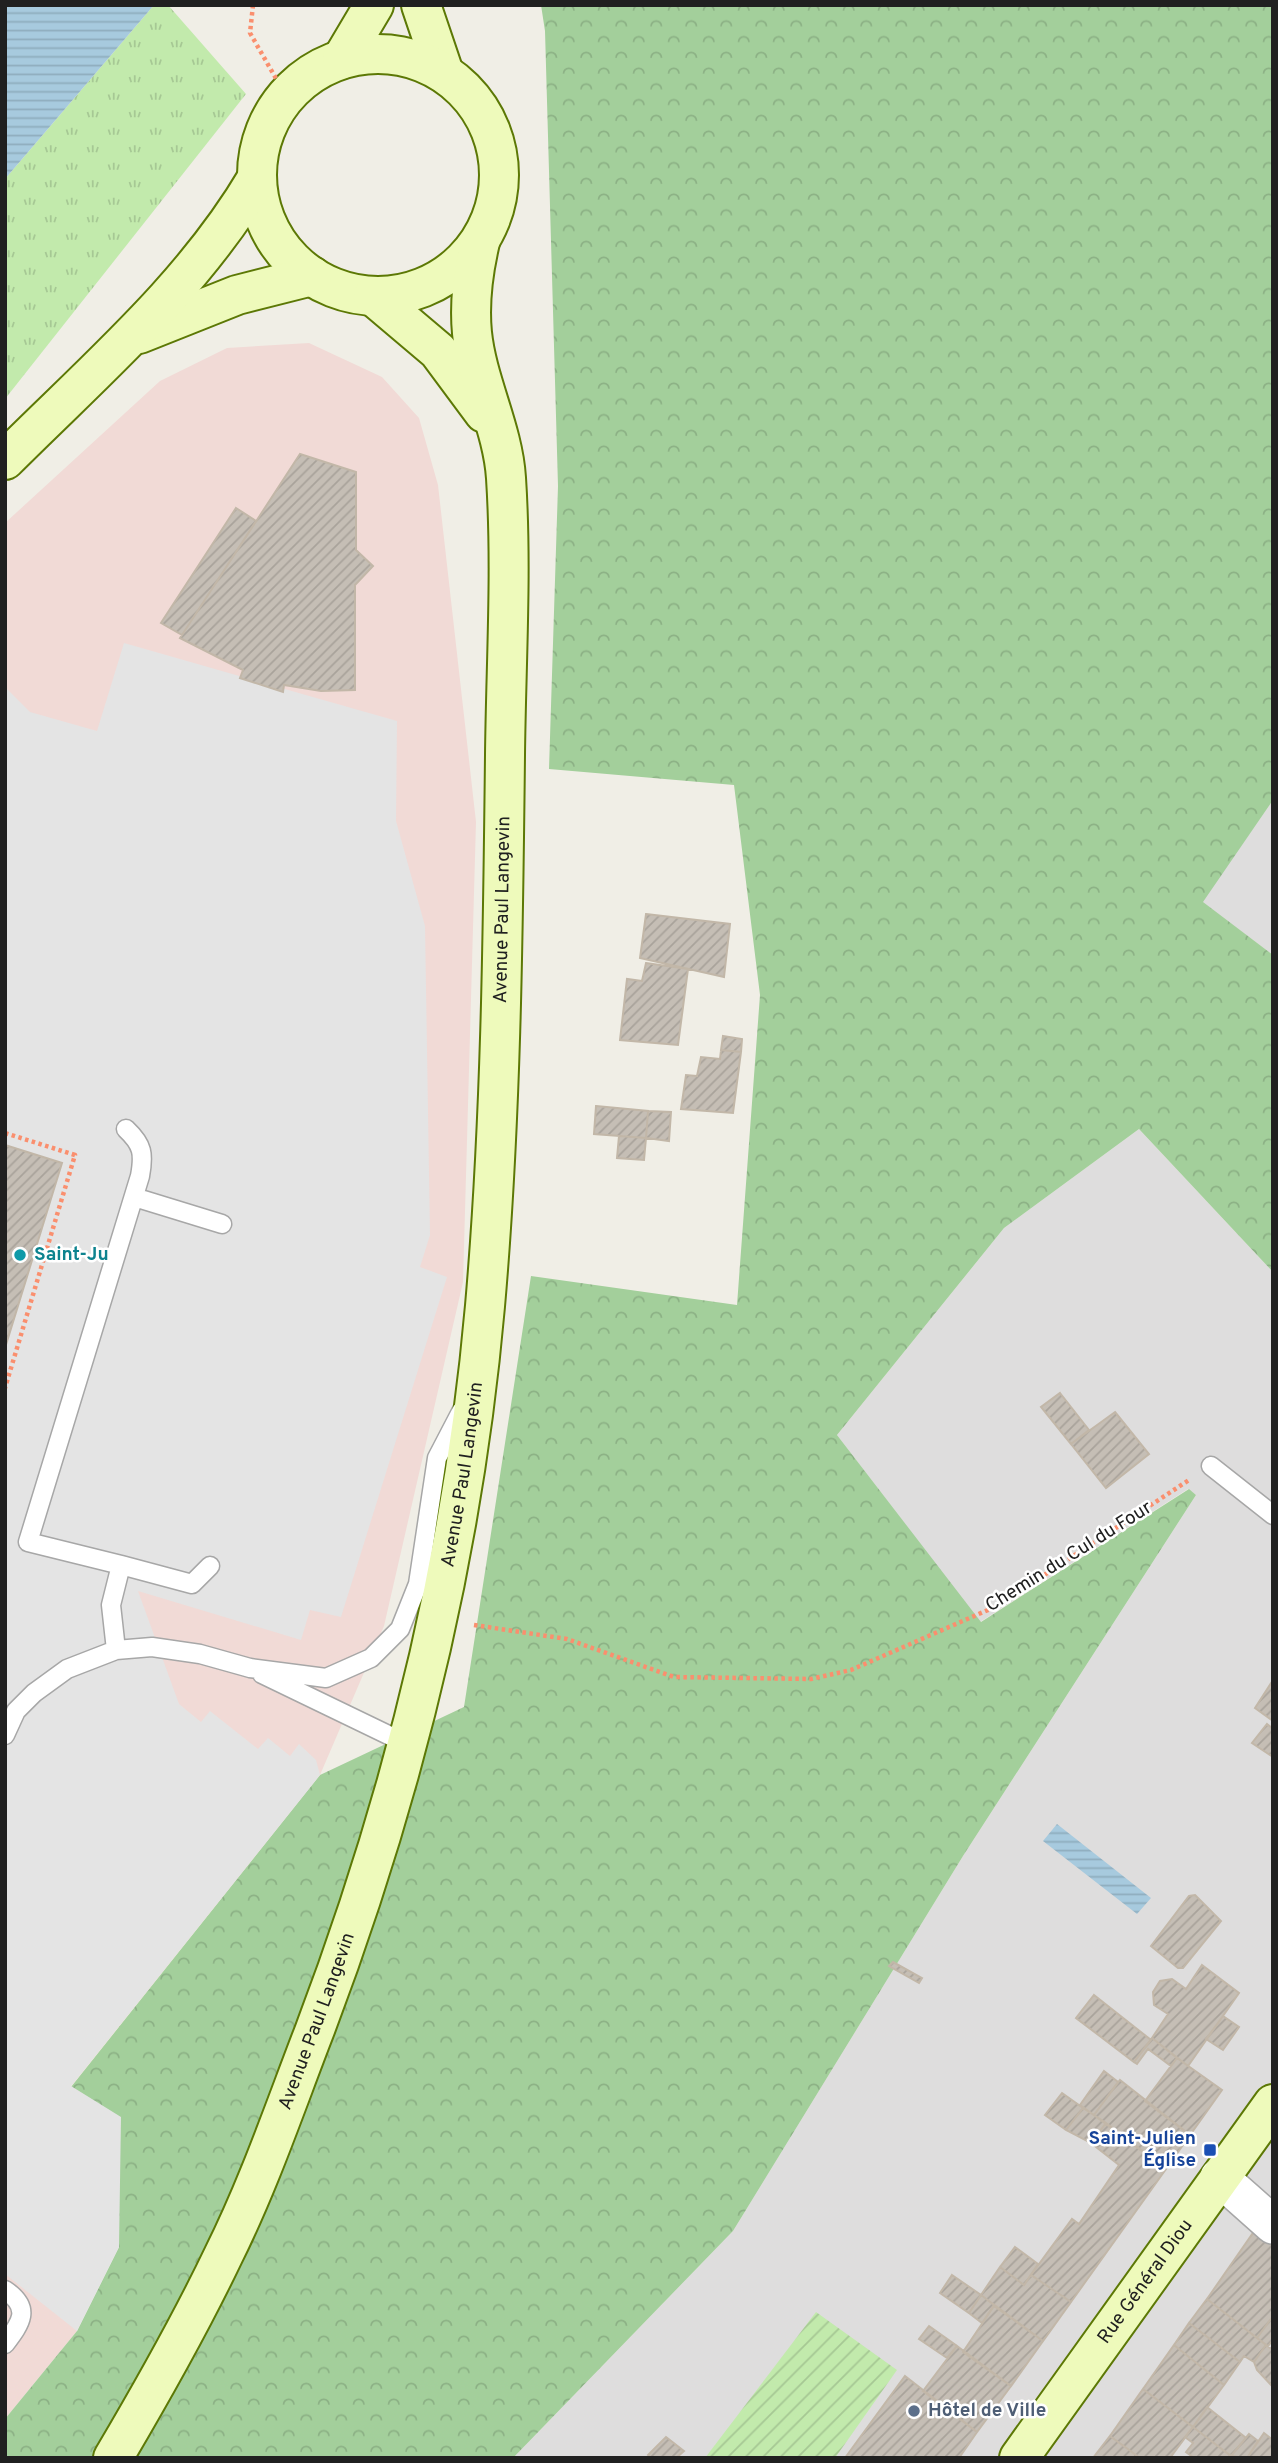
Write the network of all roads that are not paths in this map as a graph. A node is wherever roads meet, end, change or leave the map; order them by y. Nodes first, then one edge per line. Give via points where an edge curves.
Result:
1 (374, 5) edge
2 (421, 5) edge
3 (342, 59) junction
4 (444, 73) junction
5 (257, 178) junction
6 (480, 242) junction
7 (312, 276) junction
8 (373, 296) junction
9 (134, 336) junction
10 (495, 429) junction
11 (5, 460) edge
12 (126, 1129) dead end
13 (134, 1197) junction
14 (222, 1224) dead end
15 (475, 1386) junction
16 (1210, 1466) road end
17 (1273, 1515) edge
18 (121, 1565) junction
19 (210, 1566) dead end
20 (116, 1650) junction
21 (250, 1668) junction
22 (5, 1735) edge
23 (409, 1745) junction
24 (1273, 2104) edge
25 (1219, 2177) junction
26 (1273, 2225) edge
27 (5, 2290) edge
28 (5, 2344) edge
29 (113, 2458) edge
30 (1019, 2458) edge

1 - 3 main road
2 - 4 main road
3 - 4 main road via 376,54 411,58
3 - 5 main road via 321,68 286,96 264,134
4 - 6 main road via 472,99 492,131 499,169 495,207
5 - 7 main road via 261,207 272,234 289,257
5 - 9 main road via 236,214
6 - 8 main road via 434,283 404,293
6 - 10 main road, Avenue Paul Langevin via 471,282 472,335
7 - 8 main road via 341,290
7 - 9 main road via 237,295
8 - 10 main road, Avenue Paul Langevin via 438,351
9 - 11 main road
10 - 15 main road, Avenue Paul Langevin via 506,471 508,521 504,890 498,1098 485,1308
12 - 13 lane via 144,1153
13 - 14 lane
13 - 18 lane via 28,1542
15 - 21 lane via 437,1458 418,1584 400,1629 371,1658 326,1678
15 - 23 main road, Avenue Paul Langevin via 438,1620
16 - 17 lane
18 - 19 lane via 192,1584
18 - 20 lane via 111,1605
20 - 21 lane via 152,1647
20 - 22 lane via 67,1669 34,1693 16,1711
21 - 23 lane
23 - 29 main road, Avenue Paul Langevin via 377,1855 275,2135 220,2262
24 - 25 main road, Rue Général Diou
25 - 26 street
25 - 30 main road, Rue Général Diou
27 - 28 lane via 16,2297 23,2312

